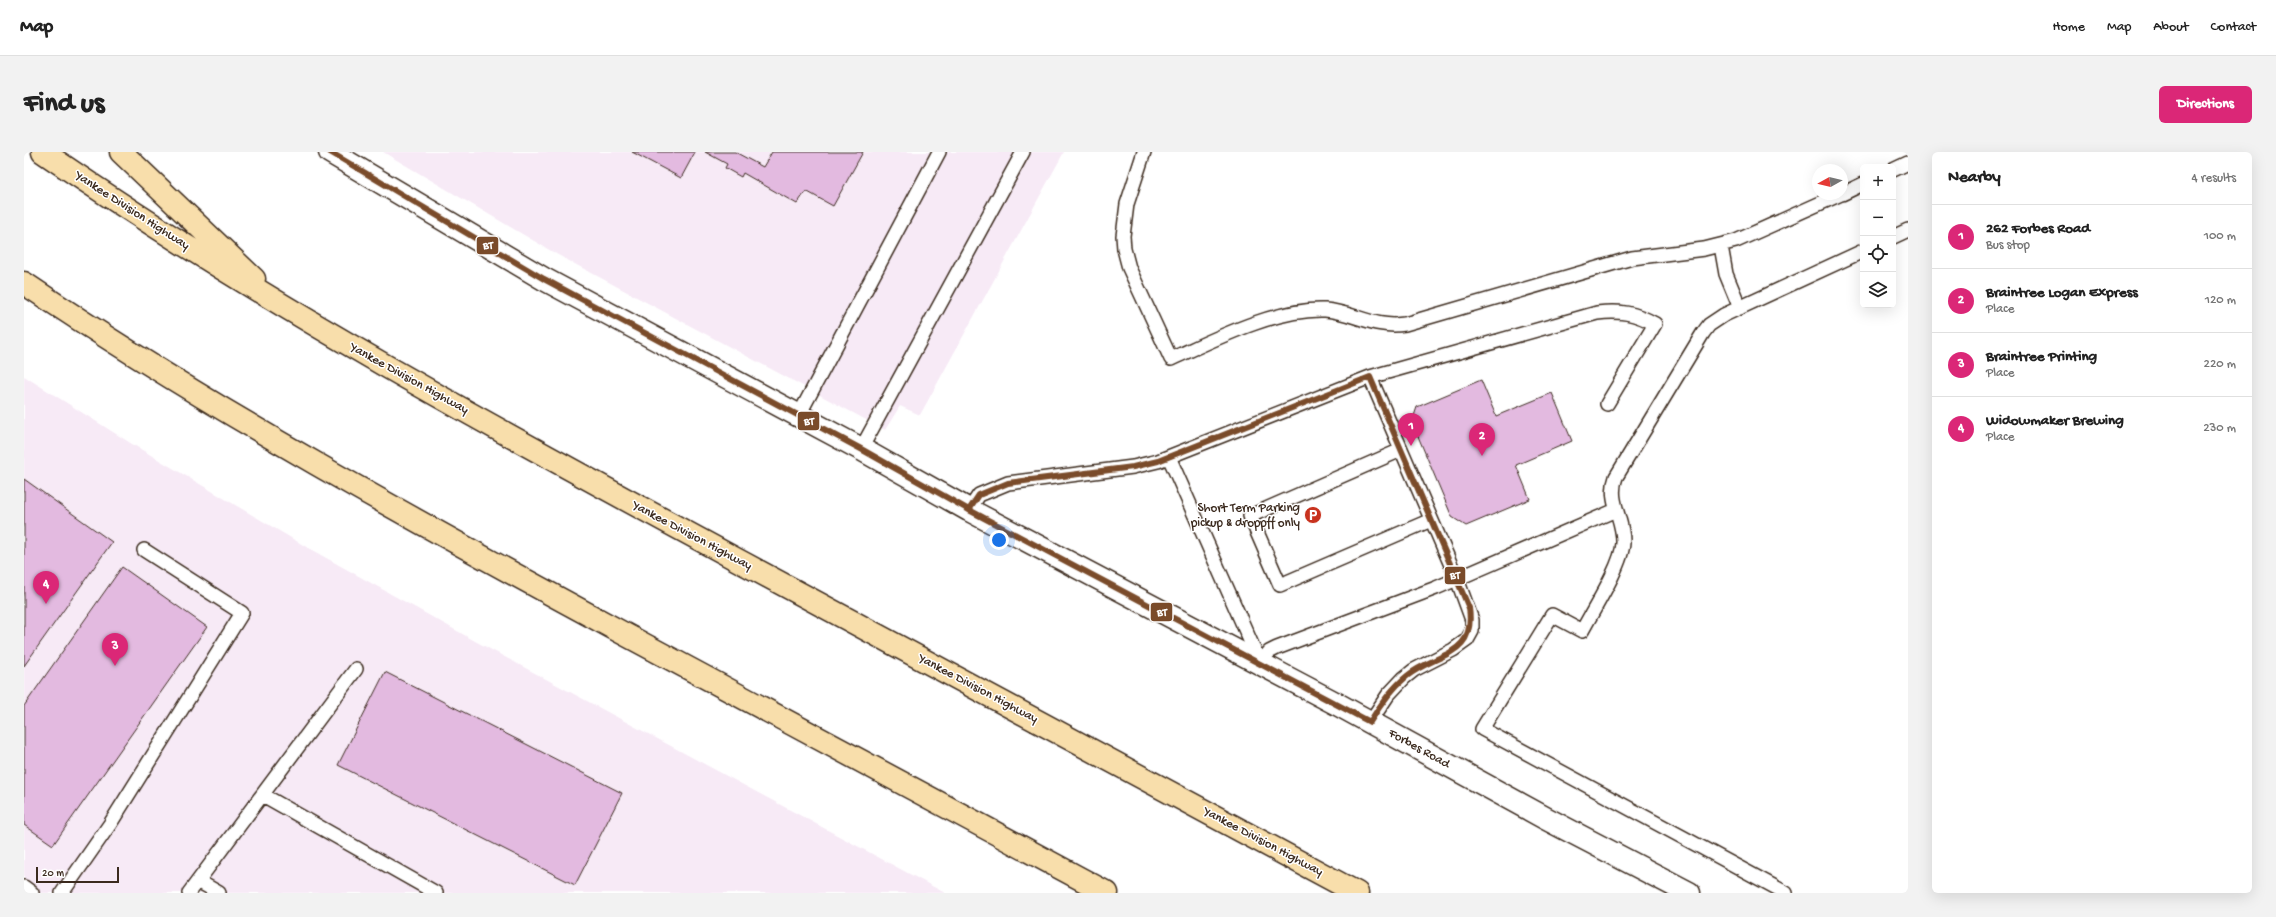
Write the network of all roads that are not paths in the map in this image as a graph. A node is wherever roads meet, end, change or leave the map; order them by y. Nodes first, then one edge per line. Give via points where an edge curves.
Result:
1 (43, 152) edge
2 (121, 152) edge
3 (330, 152) edge
4 (939, 152) edge
5 (1023, 152) edge
6 (1144, 152) edge
7 (1908, 163) edge
8 (1896, 169) edge
9 (1860, 185) edge
10 (1848, 191) edge
11 (1829, 200) edge
12 (1908, 230) edge
13 (1895, 236) edge
14 (1721, 246) junction
15 (1860, 252) edge
16 (24, 283) edge
17 (284, 307) junction
18 (1740, 308) junction
19 (1370, 377) junction
20 (1607, 404) dead end
21 (799, 416) junction
22 (861, 449) junction
23 (1401, 450) junction
24 (1169, 458) junction
25 (969, 510) junction
26 (1616, 510) junction
27 (1431, 520) junction
28 (144, 550) dead end
29 (1457, 579) junction
30 (1260, 663) junction
31 (356, 669) dead end
32 (1370, 722) junction
33 (262, 795) junction
34 (198, 881) junction
35 (24, 888) edge
36 (32, 893) edge
37 (62, 893) edge
38 (189, 893) edge
39 (219, 893) edge
40 (436, 893) edge
41 (1107, 893) edge
42 (1357, 893) edge
43 (1689, 893) edge
44 (1786, 893) edge

1 - 17 highway, Yankee Division Highway via 166,234
2 - 17 highway
3 - 21 street, Forbes Road via 544,279
4 - 21 lane
5 - 22 lane
6 - 14 lane via 1127,204 1124,249 1129,268 1171,359 1233,331 1292,313 1326,310 1373,324 1396,326 1632,258
7 - 8 lane
9 - 10 lane
11 - 14 lane
12 - 13 lane
14 - 18 lane via 1726,274
15 - 18 lane
16 - 41 highway via 89,327 250,426 417,521
17 - 42 highway, Yankee Division Highway via 587,479
18 - 26 lane via 1718,319 1703,333 1616,477 1612,493
19 - 20 lane via 1597,313 1619,312 1641,316 1655,324
19 - 23 lane
19 - 24 lane
21 - 22 street, Forbes Road
22 - 25 street, Forbes Road
23 - 27 lane
23 - 27 lane via 1250,516 1280,585
24 - 25 lane via 1133,467 1008,482 979,495
24 - 30 lane
25 - 30 street, Forbes Road
26 - 29 lane
26 - 44 lane via 1624,534 1620,557 1582,631 1552,615 1482,729
27 - 29 lane
28 - 37 lane via 242,613 118,813
29 - 30 lane via 1277,648 1269,652
29 - 32 lane via 1472,620 1472,631 1467,640 1404,678 1388,695
30 - 32 street, Forbes Road
31 - 33 lane
32 - 43 street, Forbes Road
33 - 34 lane
33 - 40 lane
34 - 38 lane
34 - 39 lane
35 - 36 lane

